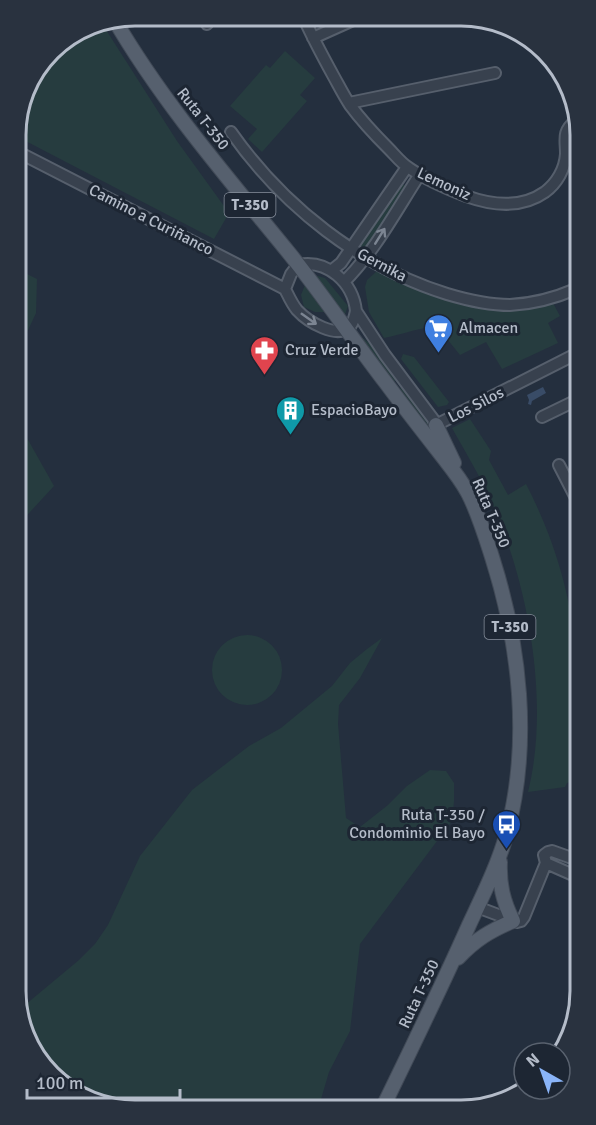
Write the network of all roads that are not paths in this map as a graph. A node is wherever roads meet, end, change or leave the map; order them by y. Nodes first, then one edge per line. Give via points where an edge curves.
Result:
1 (308, 26) edge
2 (340, 26) edge
3 (119, 27) edge
4 (313, 38) junction
5 (495, 73) dead end
6 (349, 103) junction
7 (570, 127) edge
8 (231, 132) dead end
9 (26, 156) edge
10 (407, 167) junction
11 (420, 174) junction
12 (351, 248) junction
13 (367, 258) junction
14 (298, 265) junction
15 (331, 271) junction
16 (344, 282) junction
17 (285, 290) junction
18 (570, 292) edge
19 (356, 311) junction
20 (345, 329) junction
21 (570, 357) edge
22 (570, 403) edge
23 (542, 417) dead end
24 (436, 425) junction
25 (560, 465) dead end
26 (570, 476) edge
27 (468, 492) junction
28 (500, 855) junction
29 (570, 858) edge
30 (546, 863) junction
31 (570, 874) edge
32 (477, 907) junction
33 (513, 921) junction
34 (451, 966) junction
35 (386, 1100) edge

1 - 4 street, Lemoniz
2 - 4 street
3 - 14 main road, Ruta T-350 / T-350 via 158,87
4 - 6 street, Lemoniz
5 - 6 street
6 - 10 street, Lemoniz
7 - 11 street, Lemoniz via 561,173 552,186 533,199 510,204 486,202
8 - 12 street, Gernika via 278,190
9 - 17 street, Camino a Curiñanco
10 - 11 street, Lemoniz
10 - 12 street
13 -> 11 street
12 - 13 street, Gernika
12 - 15 street
13 - 16 street
13 - 18 street, Gernika via 418,284 482,303 536,302
14 - 15 street, Los Silos via 316,264
14 - 17 street
14 - 20 main road, Ruta T-350 / T-350
15 - 16 street, Los Silos
16 - 19 street, Los Silos
17 -> 20 street, Camino a Curiñanco via 293,304 316,325
19 - 20 street
19 - 24 street, Los Silos
20 - 27 main road, Ruta T-350 / T-350
21 - 24 street, Los Silos
22 - 23 street
24 - 27 main road
25 - 26 street
27 - 28 main road, Ruta T-350 / T-350 via 503,596 519,696 519,768
28 - 32 main road, Ruta T-350 / T-350
28 - 33 main road via 502,896
29 - 30 street via 549,851 544,855
30 - 31 street
30 - 33 street via 524,917
32 - 33 street
32 - 34 main road, Ruta T-350 / T-350
33 - 34 main road via 478,939
34 - 35 main road, Ruta T-350 / T-350

